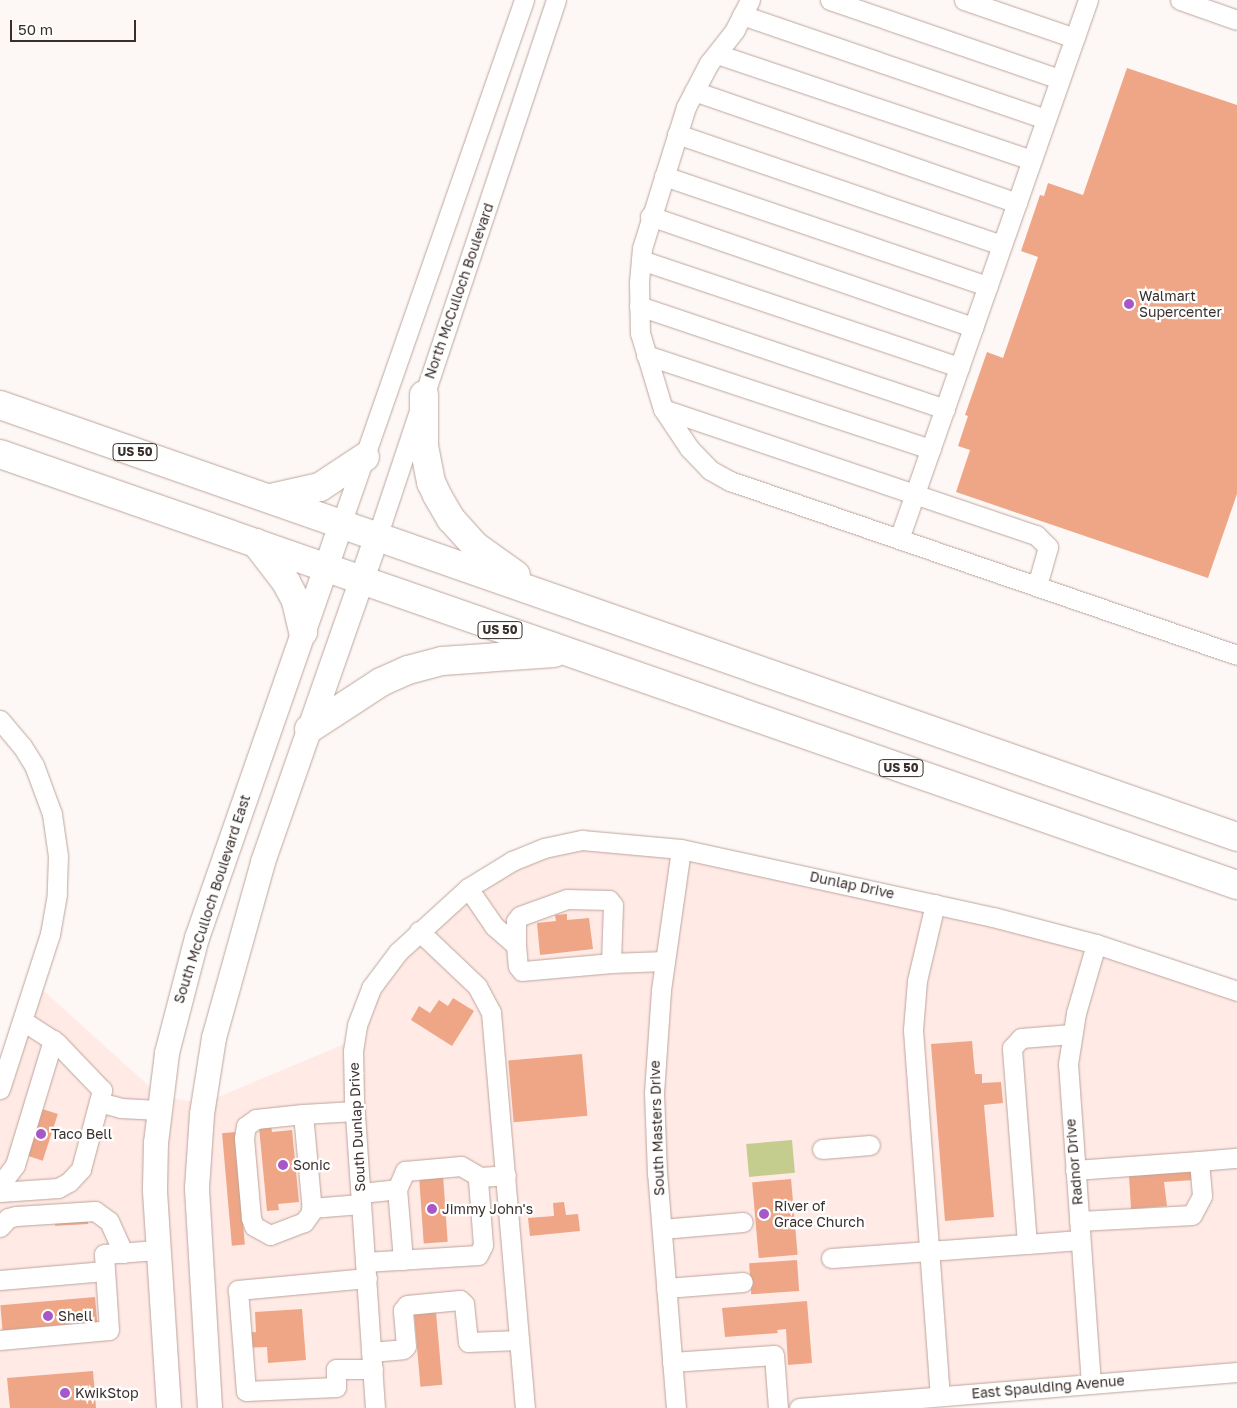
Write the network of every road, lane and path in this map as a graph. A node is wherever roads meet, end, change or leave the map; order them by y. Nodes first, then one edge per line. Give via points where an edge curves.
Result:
1 (524, 0) edge
2 (556, 0) edge
3 (830, 0) edge
4 (964, 0) edge
5 (1088, 0) edge
6 (1180, 0) edge
7 (743, 6) edge
8 (1237, 20) edge
9 (1075, 38) junction
10 (717, 54) junction
11 (1060, 79) junction
12 (694, 91) junction
13 (1046, 119) junction
14 (677, 134) junction
15 (1032, 160) junction
16 (664, 176) junction
17 (1017, 202) junction
18 (650, 216) junction
19 (1002, 245) junction
20 (641, 260) junction
21 (988, 286) junction
22 (639, 306) junction
23 (973, 327) junction
24 (646, 355) junction
25 (959, 367) junction
26 (424, 395) junction
27 (0, 405) edge
28 (663, 409) junction
29 (945, 409) junction
30 (931, 449) junction
31 (0, 454) edge
32 (364, 457) junction
33 (915, 493) junction
34 (270, 499) junction
35 (341, 524) junction
36 (377, 537) junction
37 (899, 539) junction
38 (256, 543) junction
39 (325, 569) junction
40 (360, 581) junction
41 (1037, 586) junction
42 (554, 598) junction
43 (303, 632) junction
44 (565, 652) junction
45 (1237, 655) edge
46 (0, 720) edge
47 (309, 729) junction
48 (1237, 837) edge
49 (681, 849) junction
50 (1237, 884) edge
51 (468, 888) junction
52 (935, 904) junction
53 (419, 930) junction
54 (1096, 944) junction
55 (516, 945) junction
56 (665, 961) junction
57 (611, 963) junction
58 (1237, 990) edge
59 (23, 1020) junction
60 (1072, 1034) junction
61 (53, 1040) junction
62 (0, 1089) edge
63 (99, 1102) junction
64 (160, 1110) junction
65 (355, 1111) junction
66 (302, 1114) junction
67 (870, 1145) dead end
68 (822, 1149) dead end
69 (1237, 1158) edge
70 (1199, 1161) junction
71 (1075, 1170) junction
72 (506, 1175) junction
73 (480, 1176) junction
74 (0, 1185) edge
75 (397, 1190) junction
76 (0, 1192) edge
77 (361, 1198) junction
78 (311, 1208) junction
79 (744, 1222) dead end
80 (0, 1227) edge
81 (662, 1229) junction
82 (1080, 1230) junction
83 (1027, 1244) junction
84 (157, 1250) junction
85 (929, 1251) junction
86 (123, 1253) junction
87 (830, 1258) dead end
88 (403, 1260) junction
89 (366, 1270) junction
90 (105, 1271) junction
91 (0, 1280) edge
92 (743, 1282) dead end
93 (666, 1288) junction
94 (0, 1340) edge
95 (519, 1340) junction
96 (372, 1360) junction
97 (672, 1362) junction
98 (1237, 1372) edge
99 (1091, 1384) junction
100 (940, 1396) junction
101 (851, 1406) edge
102 (169, 1408) edge
103 (210, 1408) edge
104 (375, 1408) edge
105 (525, 1408) edge
106 (676, 1408) edge
107 (778, 1408) edge
108 (799, 1408) edge

1 - 32 street
2 - 26 street, North McCulloch Boulevard
3 - 11 street
4 - 9 street
5 - 9 street
6 - 8 street
7 - 10 street
7 - 13 street
9 - 11 street
10 - 12 street
10 - 15 street
11 - 13 street
12 - 14 street
12 - 17 street
13 - 15 street
14 - 16 street
14 - 19 street
15 - 17 street
16 - 18 street
16 - 21 street
17 - 19 street
18 - 20 street
18 - 23 street
19 - 21 street
20 - 22 street
20 - 25 street
21 - 23 street
22 - 24 street via 640,333
22 - 29 street
23 - 25 street
24 - 28 street
24 - 30 street
25 - 29 street
26 - 36 street, North McCulloch Boulevard
26 - 42 highway via 427,465 431,482 451,519 492,560
27 - 34 highway, US 50
28 - 33 street
28 - 37 street via 689,448 710,470 730,481
29 - 30 street
30 - 33 street
31 - 38 highway, US 50
32 - 34 highway via 320,487
32 - 35 street
33 - 37 street
33 - 41 street via 1044,540 1048,547
34 - 35 highway, US 50
35 - 36 highway, US 50
35 - 39 main road, South McCulloch Boulevard East
36 - 40 main road, North McCulloch Boulevard
36 - 42 highway, US 50
37 - 41 street
38 - 39 highway, US 50
38 - 43 highway via 286,582 296,601
39 - 40 highway, US 50
39 - 43 main road, South McCulloch Boulevard East
40 - 44 highway, US 50
40 - 47 main road
41 - 45 street
42 - 48 highway, US 50
43 - 64 main road, South McCulloch Boulevard East via 187,972 167,1053
44 - 47 highway via 442,661 408,670 381,682
44 - 50 highway, US 50
46 - 59 street via 22,746 43,788 57,836 57,894 50,934
47 - 103 main road via 235,955 206,1082 199,1140 197,1213
49 - 51 street, Dunlap Drive via 606,840 572,841 512,860
49 - 52 street, Dunlap Drive
49 - 56 street, South Masters Drive
51 - 53 street, South Dunlap Drive
51 - 55 street via 494,926
52 - 54 street, Dunlap Drive
52 - 85 street via 917,981 913,1030
53 - 65 street, South Dunlap Drive via 380,974 361,1011 353,1051
53 - 72 street via 471,980 489,1006
54 - 58 street, Dunlap Drive
54 - 60 street, Radnor Drive
55 - 57 street via 518,966 522,971
55 - 57 street via 516,921 520,916 567,899 609,900 614,906
56 - 57 street
56 - 81 street, South Masters Drive via 654,1093
59 - 61 street
59 - 62 street
60 - 71 street, Radnor Drive via 1068,1074
60 - 83 street via 1021,1038 1012,1048
61 - 63 street via 102,1090
61 - 74 street via 15,1165
63 - 64 street via 121,1108
63 - 76 street via 82,1169 69,1182 58,1188
64 - 84 main road, South McCulloch Boulevard East via 155,1189
65 - 66 street
65 - 77 street, South Dunlap Drive
66 - 78 street
66 - 78 street via 256,1119 246,1126 244,1138 251,1218 254,1226 270,1235 304,1222
67 - 68 street
69 - 70 street
70 - 71 street
70 - 82 street via 1202,1196 1192,1214
71 - 82 street, Radnor Drive
72 - 73 street
72 - 95 street
73 - 75 street via 461,1166 409,1170 402,1175
73 - 88 street via 482,1251 478,1255
75 - 77 street
75 - 88 street
77 - 78 street
77 - 89 street, South Dunlap Drive
79 - 81 street
80 - 86 street via 8,1218 16,1216 96,1211 109,1221
81 - 93 street, South Masters Drive
82 - 83 street
82 - 99 street, Radnor Drive
83 - 85 street
84 - 86 street
84 - 102 main road, South McCulloch Boulevard East
85 - 87 street
85 - 100 street
86 - 90 street via 104,1254
88 - 89 street
89 - 96 street, South Dunlap Drive
89 - 96 street via 238,1290 246,1391 336,1387 336,1369
90 - 91 street
90 - 94 street via 109,1330
92 - 93 street
93 - 97 street, South Masters Drive
95 - 96 street via 468,1342 464,1304 460,1300 407,1305 403,1310 406,1346
95 - 105 street
96 - 104 street, South Dunlap Drive
97 - 106 street, South Masters Drive
97 - 107 street via 774,1355
98 - 99 street, East Spaulding Avenue
99 - 100 street, East Spaulding Avenue
100 - 101 street, East Spaulding Avenue
101 - 108 street, East Spaulding Avenue

